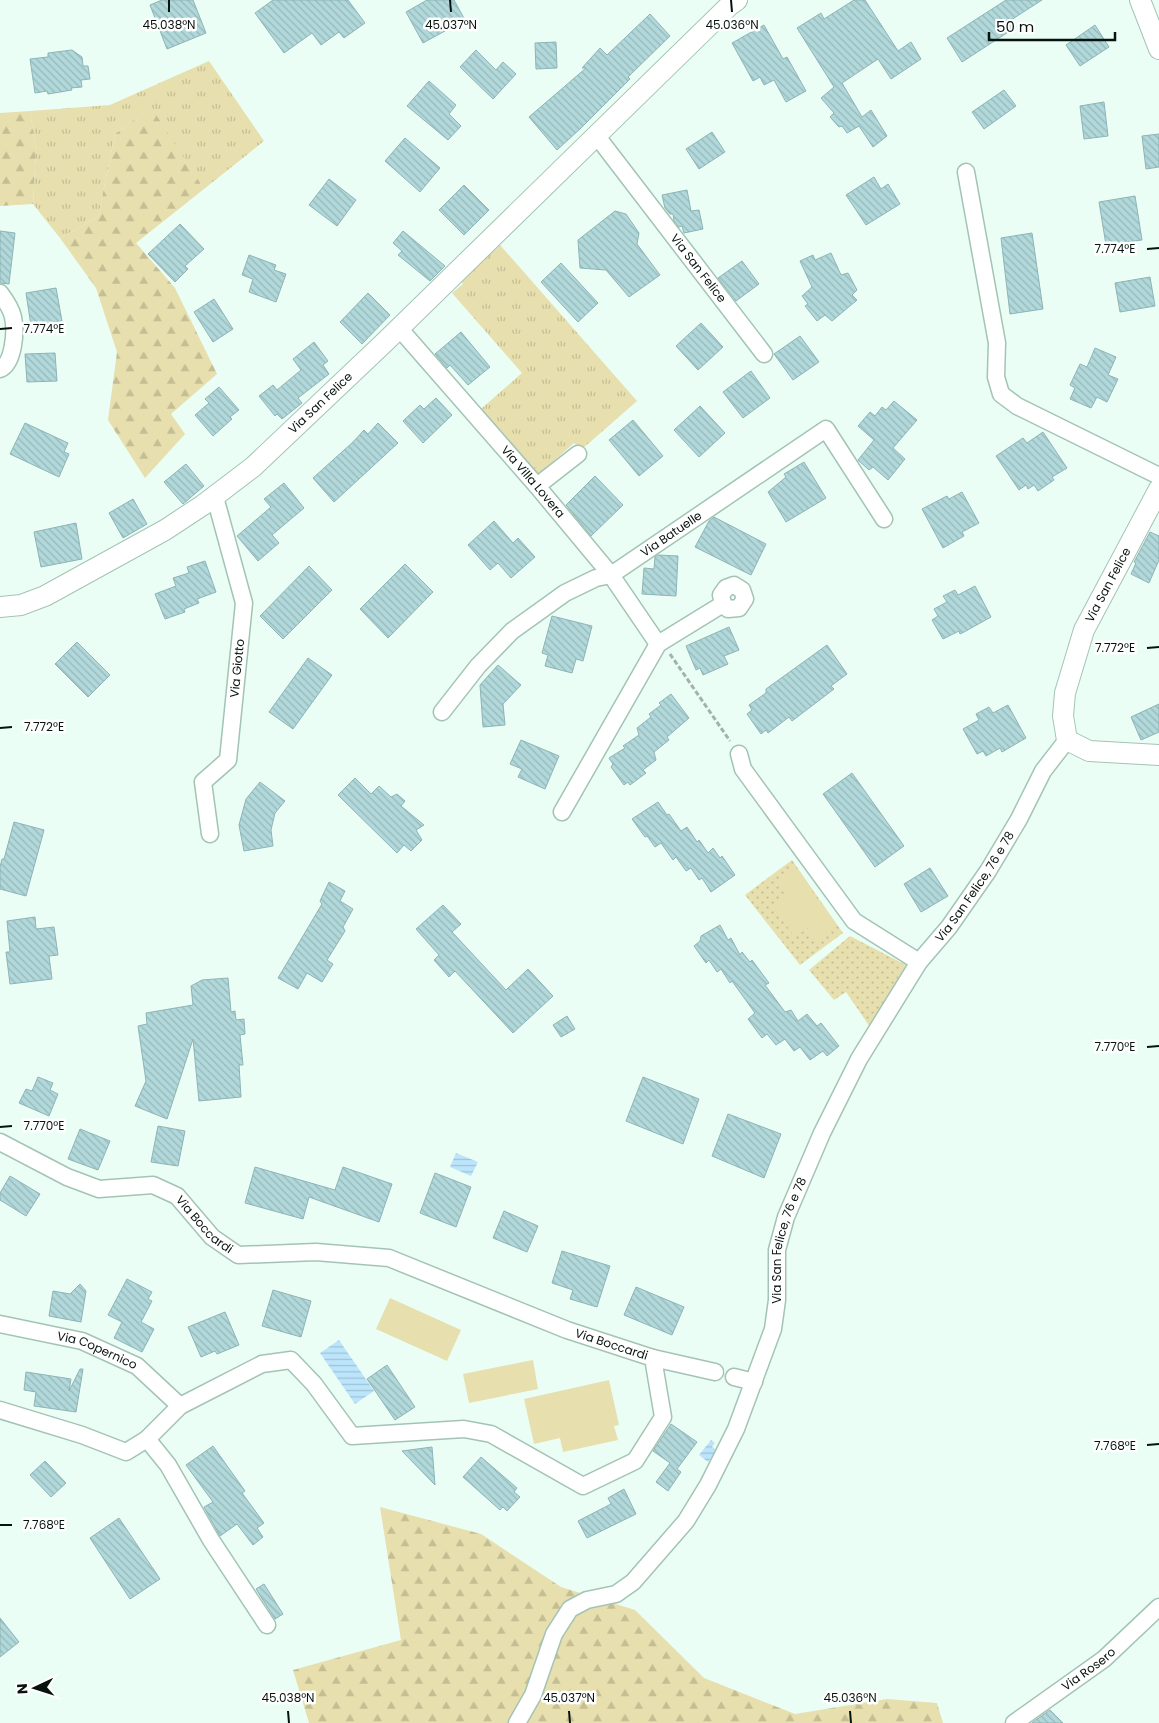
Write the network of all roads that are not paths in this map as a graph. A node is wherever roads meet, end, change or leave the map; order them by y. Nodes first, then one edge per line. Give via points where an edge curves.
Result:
1 (737, 0) edge
2 (1140, 0) edge
3 (1159, 49) edge
4 (596, 135) junction
5 (966, 172) dead end
6 (0, 293) edge
7 (399, 328) junction
8 (764, 354) dead end
9 (0, 368) edge
10 (578, 454) dead end
11 (1159, 476) edge
12 (537, 486) junction
13 (1159, 489) edge
14 (215, 497) junction
15 (884, 519) dead end
16 (611, 575) junction
17 (723, 604) dead end
18 (0, 607) edge
19 (658, 644) junction
20 (442, 712) dead end
21 (1067, 740) junction
22 (739, 754) road end
23 (1159, 755) edge
24 (562, 812) dead end
25 (210, 834) dead end
26 (919, 962) junction
27 (0, 1142) edge
28 (0, 1324) edge
29 (653, 1358) junction
30 (715, 1372) dead end
31 (734, 1377) dead end
32 (754, 1382) junction
33 (180, 1406) junction
34 (0, 1410) edge
35 (147, 1439) junction
36 (1159, 1607) edge
37 (267, 1624) dead end
38 (517, 1723) edge
39 (1014, 1723) edge

1 - 4 street, Via San Felice
2 - 3 street
4 - 7 street, Via San Felice
4 - 8 street, Via San Felice
5 - 11 street via 997,343 996,377 1001,394 1017,406
6 - 9 street via 9,304 14,336 9,360 5,367
7 - 12 street, Via Villa Lovera
7 - 14 street, Via San Felice via 253,467
10 - 12 street
12 - 16 street, Via Villa Lovera
13 - 21 street, Via San Felice via 1084,630 1065,693 1063,716
14 - 18 street, Via San Felice via 165,530 52,592 21,605
14 - 25 street, Via Giotto via 244,604 228,760 204,782
15 - 16 street, Via Batuelle via 826,429
16 - 19 street, Via Villa Lovera
16 - 20 street, Via Batuelle via 596,578 565,593 512,631 478,666
17 - 19 street
19 - 24 street
21 - 23 street via 1089,751
21 - 26 street, Via San Felice, 76 e 78 via 1043,771 988,871 949,927
22 - 26 street via 743,769 854,921
26 - 32 street, Via San Felice, 76 e 78 via 859,1059 822,1133 786,1217 777,1250 777,1300 773,1329
27 - 29 street, Via Boccardi via 67,1177 99,1189 153,1185 169,1192 177,1196 212,1237 238,1255 316,1252 390,1258 567,1330
28 - 33 street, Via Copernico via 82,1341 137,1366
29 - 30 street
29 - 33 street, Via Boccardi via 663,1417 635,1461 583,1486 491,1434 464,1429 352,1436 314,1384 291,1360 262,1364
31 - 32 street
32 - 38 street, Via San Felice, 76 e 78 via 736,1429 708,1486 686,1521 632,1582 616,1594 587,1600 570,1609 554,1634 533,1695
33 - 35 street, Via Boccardi
34 - 35 street, Via Boccardi via 126,1452
35 - 37 street via 168,1465 211,1540
36 - 39 street, Via Rosero via 1104,1659

